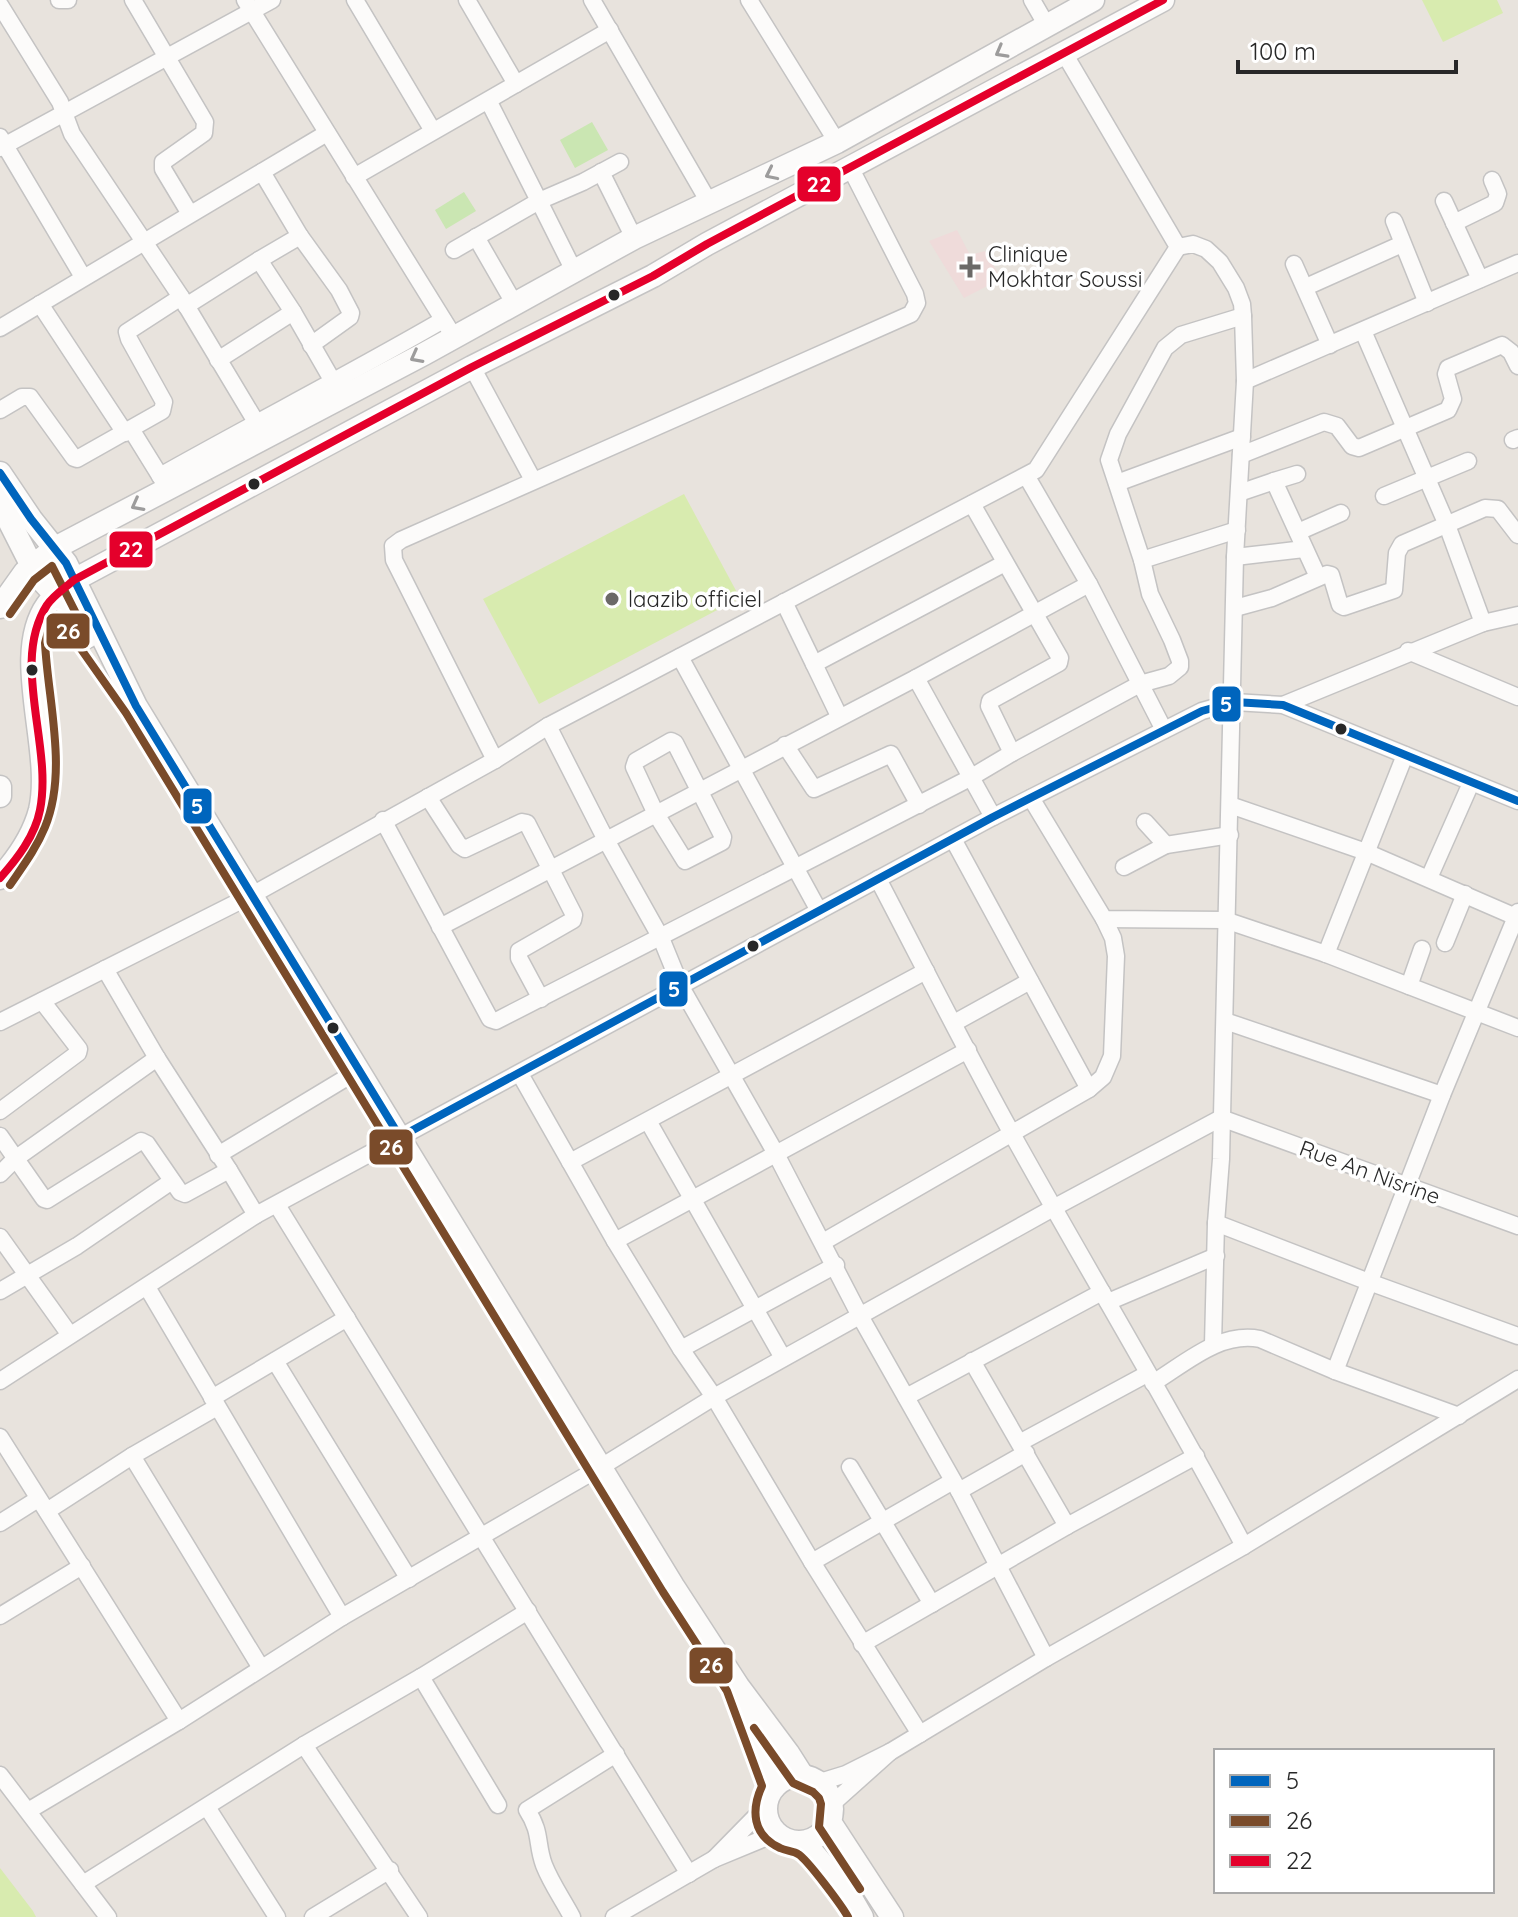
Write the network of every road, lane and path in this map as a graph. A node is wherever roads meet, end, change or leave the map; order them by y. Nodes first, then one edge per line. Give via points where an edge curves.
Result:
1 (59, 0) edge
2 (68, 0) edge
3 (133, 0) edge
4 (272, 0) edge
5 (355, 0) edge
6 (467, 0) edge
7 (592, 0) edge
8 (749, 0) edge
9 (1032, 0) edge
10 (1093, 0) edge
11 (1163, 0) edge
12 (0, 5) edge
13 (248, 5) edge
14 (1047, 26) junction
15 (610, 30) junction
16 (1064, 53) junction
17 (168, 56) junction
18 (516, 84) junction
19 (489, 102) junction
20 (65, 114) junction
21 (433, 131) junction
22 (327, 133) junction
23 (837, 142) junction
24 (2, 143) edge
25 (620, 162) dead end
26 (850, 167) junction
27 (262, 172) junction
28 (601, 172) junction
29 (354, 177) junction
30 (1492, 180) dead end
31 (539, 201) junction
32 (1444, 201) dead end
33 (710, 204) junction
34 (190, 214) junction
35 (1394, 221) dead end
36 (1454, 223) junction
37 (300, 236) junction
38 (476, 237) junction
39 (634, 238) junction
40 (144, 243) junction
41 (1402, 244) junction
42 (1178, 247) junction
43 (454, 250) dead end
44 (259, 260) junction
45 (1518, 263) edge
46 (1294, 264) dead end
47 (573, 269) junction
48 (83, 277) junction
49 (1480, 279) junction
50 (1306, 287) junction
51 (184, 301) junction
52 (514, 303) junction
53 (1427, 303) junction
54 (40, 304) junction
55 (293, 312) junction
56 (1243, 316) junction
57 (0, 328) edge
58 (449, 328) junction
59 (1363, 331) junction
60 (311, 345) junction
61 (1330, 345) junction
62 (218, 360) junction
63 (1518, 366) edge
64 (472, 367) junction
65 (1245, 381) junction
66 (338, 390) junction
67 (0, 410) edge
68 (1405, 428) junction
69 (260, 430) junction
70 (128, 431) junction
71 (1242, 437) junction
72 (1241, 455) junction
73 (1468, 461) dead end
74 (0, 473) edge
75 (1297, 474) dead end
76 (1027, 477) junction
77 (1427, 478) junction
78 (533, 480) junction
79 (1274, 481) junction
80 (164, 482) junction
81 (1117, 483) junction
82 (1239, 493) junction
83 (1384, 496) dead end
84 (0, 503) edge
85 (972, 504) junction
86 (1341, 513) dead end
87 (1447, 525) junction
88 (1237, 530) junction
89 (1298, 532) junction
90 (1518, 535) edge
91 (55, 548) junction
92 (1304, 549) junction
93 (1235, 557) junction
94 (1142, 560) junction
95 (1005, 563) junction
96 (32, 566) junction
97 (1318, 577) junction
98 (74, 580) junction
99 (1089, 584) junction
100 (55, 596) junction
101 (784, 602) junction
102 (0, 607) edge
103 (1235, 608) junction
104 (1034, 613) junction
105 (1518, 615) edge
106 (1483, 623) junction
107 (1408, 651) junction
108 (680, 657) junction
109 (814, 664) junction
110 (916, 678) junction
111 (1140, 684) junction
112 (1518, 697) edge
113 (1234, 702) junction
114 (1283, 705) junction
115 (136, 706) junction
116 (839, 716) junction
117 (548, 726) junction
118 (1164, 730) junction
119 (785, 745) junction
120 (1012, 753) junction
121 (1405, 755) junction
122 (495, 760) junction
123 (741, 769) junction
124 (970, 778) junction
125 (1471, 783) junction
126 (0, 787) edge
127 (699, 791) junction
128 (0, 796) edge
129 (428, 797) junction
130 (1031, 798) junction
131 (1518, 801) edge
132 (919, 805) junction
133 (1230, 805) junction
134 (656, 814) junction
135 (993, 817) junction
136 (383, 820) junction
137 (1145, 822) dead end
138 (1230, 835) junction
139 (953, 839) junction
140 (606, 840) junction
141 (1166, 845) junction
142 (1366, 852) junction
143 (552, 867) junction
144 (1124, 867) dead end
145 (797, 868) junction
146 (0, 878) edge
147 (1429, 878) junction
148 (878, 879) junction
149 (1465, 894) junction
150 (252, 895) junction
151 (819, 911) junction
152 (1517, 914) edge
153 (1104, 919) junction
154 (1225, 920) junction
155 (440, 927) junction
156 (661, 938) junction
157 (1445, 943) dead end
158 (1422, 949) dead end
159 (1326, 954) junction
160 (105, 969) junction
161 (926, 971) junction
162 (1030, 981) junction
163 (1409, 986) junction
164 (681, 987) junction
165 (541, 999) junction
166 (42, 1001) junction
167 (1477, 1012) junction
168 (1225, 1021) junction
169 (0, 1022) edge
170 (954, 1023) junction
171 (1518, 1028) edge
172 (968, 1050) junction
173 (157, 1058) junction
174 (359, 1070) junction
175 (520, 1074) junction
176 (731, 1074) junction
177 (1089, 1089) junction
178 (1442, 1095) junction
179 (0, 1111) edge
180 (1221, 1118) junction
181 (648, 1121) junction
182 (1011, 1133) junction
183 (0, 1136) edge
184 (400, 1137) junction
185 (775, 1152) junction
186 (218, 1155) junction
187 (15, 1159) junction
188 (570, 1162) junction
189 (229, 1170) junction
190 (0, 1174) edge
191 (172, 1181) junction
192 (1408, 1186) junction
193 (692, 1199) junction
194 (277, 1205) junction
195 (1518, 1206) edge
196 (1055, 1207) junction
197 (256, 1215) junction
198 (1216, 1223) junction
199 (1515, 1224) edge
200 (0, 1237) edge
201 (615, 1241) junction
202 (823, 1242) junction
203 (1216, 1256) junction
204 (836, 1265) junction
205 (28, 1273) junction
206 (1369, 1282) junction
207 (147, 1287) junction
208 (0, 1291) edge
209 (1105, 1297) junction
210 (754, 1310) junction
211 (860, 1316) junction
212 (347, 1318) junction
213 (70, 1335) junction
214 (1518, 1336) edge
215 (1213, 1345) junction
216 (681, 1349) junction
217 (783, 1358) junction
218 (275, 1361) junction
219 (972, 1361) junction
220 (1335, 1371) junction
221 (1150, 1379) junction
222 (1518, 1379) edge
223 (0, 1381) edge
224 (714, 1397) junction
225 (906, 1397) junction
226 (215, 1402) junction
227 (1459, 1416) junction
228 (0, 1437) edge
229 (1024, 1448) junction
230 (132, 1456) junction
231 (1196, 1456) junction
232 (601, 1467) junction
233 (850, 1467) dead end
234 (956, 1486) junction
235 (42, 1505) junction
236 (882, 1520) junction
237 (0, 1523) edge
238 (1067, 1526) junction
239 (483, 1536) junction
240 (1244, 1546) junction
241 (812, 1562) junction
242 (82, 1566) junction
243 (997, 1566) junction
244 (409, 1579) junction
245 (932, 1604) junction
246 (528, 1611) junction
247 (0, 1616) edge
248 (342, 1617) junction
249 (862, 1644) junction
250 (1046, 1658) junction
251 (261, 1668) junction
252 (421, 1677) junction
253 (738, 1686) junction
254 (179, 1721) junction
255 (920, 1734) junction
256 (304, 1745) junction
257 (890, 1752) junction
258 (616, 1754) junction
259 (0, 1775) edge
260 (811, 1779) junction
261 (770, 1796) junction
262 (498, 1805) dead end
263 (207, 1807) junction
264 (28, 1811) junction
265 (831, 1813) junction
266 (777, 1833) junction
267 (804, 1842) junction
268 (714, 1859) junction
269 (390, 1870) junction
270 (689, 1874) junction
271 (83, 1884) junction
272 (108, 1917) edge
273 (277, 1917) edge
274 (313, 1917) edge
275 (419, 1917) edge
276 (572, 1917) edge
277 (614, 1917) edge
278 (862, 1917) edge
279 (892, 1917) edge

1 - 2 street
3 - 17 street
4 - 13 street
5 - 21 street
6 - 18 street
7 - 15 street
8 - 23 street
9 - 14 street
10 - 14 street
11 - 16 street
12 - 20 street
13 - 17 street
13 - 22 street
14 -> 23 street
15 - 18 street
15 - 33 street
16 - 26 street
16 - 42 street
17 - 20 street
17 - 34 street via 206,126 204,133 163,162
18 - 19 street
19 - 21 street
19 - 31 street
20 - 24 street
20 - 40 street via 72,134
21 - 29 street
22 - 27 street
22 - 29 street
23 -> 33 street
24 - 48 street
25 - 28 street
26 - 64 street via 653,276
26 - 78 street via 915,294 911,314
27 - 34 street
27 - 37 street
28 - 31 street
28 - 39 street
29 - 58 street
30 - 36 street via 1498,194 1495,203
31 - 38 street
31 - 47 street
32 - 36 street
33 - 39 street
34 - 40 street
35 - 41 street
36 - 49 street
37 - 44 street
37 - 60 street via 351,315
38 - 43 street
38 - 52 street
39 - 47 street
40 - 48 street
40 - 51 street
41 - 50 street
41 - 53 street
42 - 56 street via 1193,244 1220,262 1236,288
42 - 76 street via 1047,457
44 - 51 street
44 - 55 street
45 - 49 street
46 - 50 street
47 - 52 street
48 - 54 street
49 - 53 street
50 - 61 street
51 - 62 street
51 - 70 street via 127,332 165,405
52 - 58 street
53 - 59 street
54 - 57 street
54 - 70 street
55 - 60 street
55 - 62 street
56 - 65 street
56 - 81 street via 1181,335 1165,348 1112,446 1109,460
58 - 66 street
59 - 61 street
59 - 68 street
60 - 66 street
61 - 65 street
62 - 69 street
63 - 68 street via 1502,345 1448,368 1448,410
64 - 78 street
64 - 98 street
65 - 71 street
66 - 69 street
67 - 70 street via 30,397 76,459
68 - 72 street via 1356,448 1337,426 1324,422
68 - 77 street
69 - 80 street
70 - 80 street
71 - 72 street
71 - 81 street
72 - 82 street
73 - 77 street
74 - 91 street
75 - 79 street
76 - 85 street
76 - 99 street
77 - 83 street
77 - 87 street
78 - 122 street via 401,540 392,550
79 - 82 street
79 - 89 street
80 -> 91 street
81 - 94 street
82 - 88 street
84 - 96 street
85 - 95 street
85 - 101 street
86 - 89 street
87 - 90 street via 1494,506
87 - 97 street via 1400,546 1394,590 1344,607 1331,575
87 - 106 street
88 - 93 street
88 - 94 street
89 - 92 street
91 - 96 street
91 - 98 street
92 - 93 street
92 - 97 street
93 - 103 street
94 - 111 street via 1150,594 1180,661 1177,671
95 - 104 street
95 - 109 street
96 - 100 street
96 - 102 street
97 - 103 street
98 - 100 street
98 - 115 street
99 - 104 street
99 - 111 street
100 - 115 street
100 - 146 street via 33,642 42,800 30,837
101 - 108 street
101 - 109 street
103 - 113 street
104 - 110 street
104 - 120 street via 1060,660 990,701
105 - 106 street
106 - 107 street
107 - 112 street
107 - 114 street
108 - 117 street
108 - 123 street
109 - 116 street
110 - 116 street
110 - 124 street
111 - 118 street
111 - 120 street
113 - 114 street
113 - 118 street
113 - 133 street
114 - 121 street
115 - 150 street
116 - 119 street
117 - 122 street
117 - 140 street
118 - 130 street
119 - 123 street
119 - 132 street via 814,789 891,754
120 - 124 street
121 - 125 street
121 - 142 street
122 - 129 street
123 - 127 street
123 - 145 street
124 - 132 street
124 - 135 street
125 - 131 street
125 - 147 street
126 - 128 street
127 - 134 street
127 - 134 street via 722,842 684,860
127 - 134 street via 675,743 668,742 634,764
129 - 136 street
129 - 143 street via 461,848 525,821
130 - 135 street
130 - 153 street
132 - 145 street
133 - 138 street
133 - 142 street
134 - 140 street
135 - 139 street
136 - 150 street
136 - 155 street
137 - 141 street
138 - 141 street
138 - 154 street
139 - 148 street
139 - 162 street
140 - 143 street
140 - 156 street
141 - 144 street
142 - 147 street
142 - 159 street
143 - 155 street
143 - 165 street via 574,918 519,951
145 - 151 street
145 - 156 street
147 - 149 street
148 - 151 street
148 - 161 street
149 - 152 street
149 - 157 street
150 - 160 street
150 - 174 street
151 - 164 street
152 - 167 street
153 - 154 street
153 - 177 street via 1116,956 1112,1056 1103,1077
154 - 159 street
154 - 168 street
155 - 165 street via 490,1019 496,1021
156 - 164 street
156 - 165 street
158 - 163 street
159 - 163 street
160 - 166 street
160 - 173 street
161 - 170 street
161 - 176 street
162 - 170 street
162 - 177 street
163 - 167 street
164 - 175 street
164 - 176 street
166 - 169 street
166 - 179 street via 78,1053
167 - 171 street
167 - 178 street
168 - 178 street
168 - 180 street
170 - 172 street
172 - 182 street
172 - 185 street
173 - 186 street
173 - 187 street
174 - 184 street
174 - 186 street
175 - 184 street
175 - 188 street
176 - 181 street
176 - 185 street
177 - 182 street
178 - 192 street
180 - 192 street, Rue An Nisrine
180 - 196 street
180 - 198 street
181 - 188 street
181 - 193 street
182 - 196 street
182 - 202 street
183 - 187 street
184 - 194 street
184 - 232 street
185 - 193 street
185 - 202 street
186 - 189 street
187 - 190 street
187 - 191 street via 47,1200 141,1141
188 - 201 street
189 - 191 street via 189,1193 180,1192
189 - 197 street
191 - 205 street
192 - 199 street, Rue An Nisrine
192 - 206 street
193 - 201 street
193 - 210 street
194 - 197 street
194 - 212 street
195 - 199 street
196 - 209 street
196 - 211 street
197 - 207 street
198 - 203 street
198 - 206 street
200 - 205 street
201 - 216 street
202 - 204 street
203 - 209 street
203 - 215 street
204 - 210 street
204 - 211 street
205 - 208 street
205 - 213 street
206 - 214 street
206 - 220 street
207 - 213 street
207 - 226 street
209 - 219 street
209 - 221 street
210 - 216 street
210 - 217 street
211 - 217 street
211 - 225 street
212 - 218 street
212 - 239 street
213 - 223 street
215 - 220 street via 1237,1337 1260,1339
215 - 221 street
216 - 224 street
217 - 224 street
218 - 226 street
218 - 244 street
219 - 225 street
219 - 229 street
220 - 227 street
221 - 229 street
221 - 231 street
222 - 227 street
224 - 232 street
224 - 241 street
225 - 234 street
226 - 230 street
226 - 248 street
227 - 240 street
228 - 235 street
229 - 234 street
229 - 238 street
230 - 235 street
230 - 251 street
231 - 238 street
231 - 240 street
232 - 239 street
232 - 253 street
233 - 236 street
234 - 236 street
234 - 243 street
235 - 237 street
235 - 242 street
236 - 241 street
236 - 245 street
238 - 243 street
239 - 244 street
239 - 246 street
240 - 250 street
241 - 249 street
242 - 247 street
242 - 254 street
243 - 245 street
243 - 250 street
244 - 248 street
245 - 249 street
246 - 252 street
246 - 258 street
248 - 251 street
249 - 255 street
250 - 255 street
251 - 254 street
252 - 256 street
252 - 262 street
253 - 260 street
253 - 261 street
254 - 264 street
255 - 257 street
256 - 263 street
256 - 269 street
257 - 260 street via 846,1774
257 - 265 street
258 - 270 street
258 - 276 street via 527,1810 541,1841 543,1863
259 - 264 street
260 - 261 street via 787,1778
260 - 265 street via 829,1792
261 - 266 street via 769,1822
261 - 268 street
263 - 271 street
263 - 273 street
264 - 271 street
265 - 267 street via 824,1831
265 - 279 street
266 - 267 street
266 - 268 street
267 - 278 street
268 - 270 street
269 - 274 street
269 - 275 street
270 - 277 street
271 - 272 street

